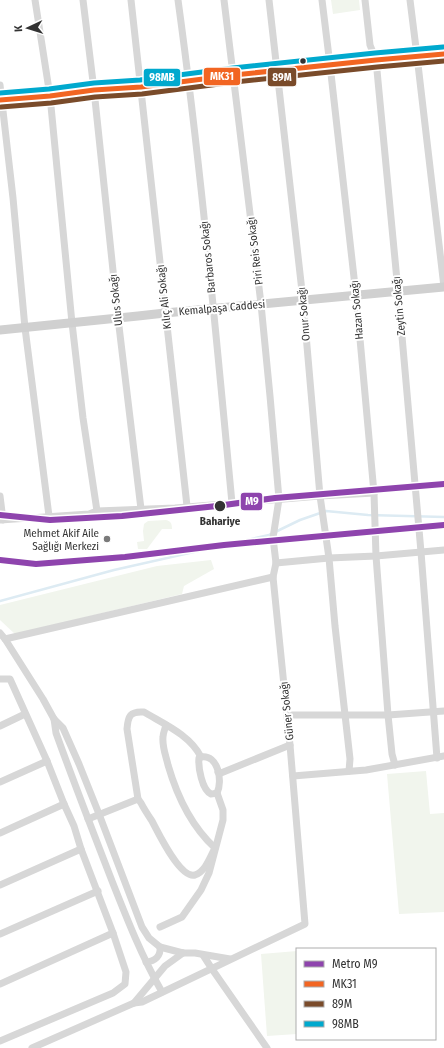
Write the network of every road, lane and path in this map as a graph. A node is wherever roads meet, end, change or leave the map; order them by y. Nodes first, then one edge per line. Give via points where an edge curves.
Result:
1 (35, 0) edge
2 (83, 0) edge
3 (131, 0) edge
4 (178, 0) edge
5 (224, 0) edge
6 (269, 0) edge
7 (322, 0) edge
8 (364, 0) edge
9 (410, 0) edge
10 (444, 54) edge
11 (418, 56) junction
12 (376, 60) junction
13 (330, 65) junction
14 (277, 70) junction
15 (234, 75) junction
16 (189, 81) junction
17 (0, 85) edge
18 (141, 87) junction
19 (94, 90) junction
20 (50, 96) junction
21 (1, 100) edge
22 (444, 287) edge
23 (398, 291) junction
24 (356, 295) junction
25 (303, 300) junction
26 (261, 304) junction
27 (214, 309) junction
28 (165, 313) junction
29 (118, 318) junction
30 (72, 323) junction
31 (26, 328) junction
32 (0, 330) edge
33 (374, 493) junction
34 (0, 496) edge
35 (320, 496) junction
36 (279, 499) junction
37 (232, 503) junction
38 (188, 506) junction
39 (141, 509) junction
40 (96, 511) junction
41 (49, 516) junction
42 (2, 520) edge
43 (444, 550) edge
44 (422, 552) junction
45 (376, 556) junction
46 (329, 558) junction
47 (276, 563) junction
48 (273, 577) junction
49 (0, 633) edge
50 (5, 639) junction
51 (0, 679) edge
52 (444, 711) edge
53 (434, 712) junction
54 (25, 714) junction
55 (344, 714) junction
56 (287, 715) junction
57 (388, 715) junction
58 (54, 719) junction
59 (166, 725) junction
60 (0, 726) edge
61 (290, 745) junction
62 (201, 757) junction
63 (440, 757) edge
64 (47, 761) junction
65 (395, 765) junction
66 (349, 771) junction
67 (218, 772) junction
68 (293, 776) junction
69 (0, 782) edge
70 (218, 793) junction
71 (138, 799) junction
72 (64, 804) junction
73 (99, 814) junction
74 (88, 819) junction
75 (0, 833) edge
76 (215, 848) junction
77 (81, 849) junction
78 (0, 886) edge
79 (98, 891) junction
80 (160, 927) dead end
81 (113, 933) junction
82 (0, 934) edge
83 (160, 947) junction
84 (183, 953) junction
85 (203, 955) junction
86 (231, 960) junction
87 (146, 962) junction
88 (212, 968) junction
89 (155, 979) junction
90 (0, 984) edge
91 (162, 992) junction
92 (134, 1003) junction
93 (0, 1041) edge
94 (32, 1048) edge
95 (267, 1048) edge

1 - 20 street
2 - 19 street, Ulus Sokağı
3 - 18 street, Kılıç Ali Sokağı
4 - 16 street, Barbaros Sokağı
5 - 15 street, Piri Reis Sokağı
6 - 14 street, Onur Sokağı
7 - 13 street, Hazan Sokağı
8 - 12 street, Zeytin Sokağı via 370,45
9 - 11 street
10 - 11 main road
11 - 12 main road
11 - 22 street
12 - 13 main road
12 - 23 street, Zeytin Sokağı
13 - 14 main road
13 - 24 street, Hazan Sokağı
14 - 15 main road
14 - 25 street, Onur Sokağı
15 - 16 main road
15 - 26 street, Piri Reis Sokağı
16 - 18 main road
16 - 27 street, Barbaros Sokağı
17 - 21 street
18 - 19 main road
18 - 28 street, Kılıç Ali Sokağı
19 - 20 main road
19 - 29 street, Ulus Sokağı
20 - 21 main road
20 - 30 street
21 - 31 street
22 - 23 main road, Kemalpaşa Caddesi
23 - 24 main road, Kemalpaşa Caddesi
23 - 44 street, Zeytin Sokağı
24 - 25 main road, Kemalpaşa Caddesi
24 - 33 street, Hazan Sokağı
25 - 26 main road, Kemalpaşa Caddesi
25 - 35 street, Onur Sokağı
26 - 27 main road, Kemalpaşa Caddesi
26 - 36 street, Piri Reis Sokağı
27 - 28 main road, Kemalpaşa Caddesi
27 - 37 street, Barbaros Sokağı
28 - 29 main road, Kemalpaşa Caddesi
28 - 38 street, Kılıç Ali Sokağı
29 - 30 main road, Kemalpaşa Caddesi
29 - 39 street, Ulus Sokağı
30 - 31 main road, Kemalpaşa Caddesi
30 - 40 street
31 - 32 main road, Kemalpaşa Caddesi
31 - 41 street
33 - 35 street
33 - 45 street, Hazan Sokağı
34 - 42 street
35 - 36 street
35 - 46 street, Onur Sokağı
36 - 37 street
36 - 47 street, Güner Sokağı via 273,538
37 - 38 street
38 - 39 street
39 - 40 street
40 - 41 street via 89,514
41 - 42 street
43 - 44 street
44 - 45 street
44 - 53 street, Zeytin Sokağı
45 - 46 street
45 - 57 street, Hazan Sokağı
46 - 47 street
46 - 55 street, Onur Sokağı
47 - 48 street, Güner Sokağı
48 - 50 street
48 - 56 street, Güner Sokağı
49 - 50 street
50 - 58 street
51 - 54 street via 10,679
52 - 53 street
53 - 57 street
53 - 63 street, Zeytin Sokağı
54 - 60 street
54 - 64 street
55 - 56 street
55 - 57 street
55 - 66 street, Onur Sokağı via 350,759
56 - 61 street, Güner Sokağı
57 - 65 street, Hazan Sokağı
58 - 73 street via 63,728
58 - 74 street via 56,733
59 - 62 street via 182,734
59 - 71 street via 144,712 133,713 129,717 127,729
59 - 76 street via 163,738 165,753 178,796 192,821
61 - 67 street
61 - 68 street, Güner Sokağı
62 - 67 street via 214,762
62 - 70 street via 198,764 202,782 211,794
63 - 65 street
64 - 69 street
64 - 72 street
65 - 66 street
66 - 68 street
67 - 70 street
68 - 86 street, Güner Sokağı via 305,924
70 - 76 street via 223,820
71 - 73 street
71 - 76 street via 166,847 188,874 195,874 203,869
72 - 75 street
72 - 77 street
73 - 74 street
73 - 83 street via 142,926 149,938
74 - 87 street
76 - 80 street via 209,873 201,890 182,917
77 - 78 street
77 - 79 street
79 - 81 street
79 - 82 street
81 - 90 street
81 - 93 street via 126,972 125,984 113,993
83 - 84 street
83 - 87 street via 159,956
84 - 85 street
84 - 89 street via 165,966
85 - 86 street
85 - 88 street
86 - 88 street
87 - 89 street
88 - 91 street
88 - 95 street
89 - 91 street
89 - 92 street
91 - 92 street
92 - 94 street

